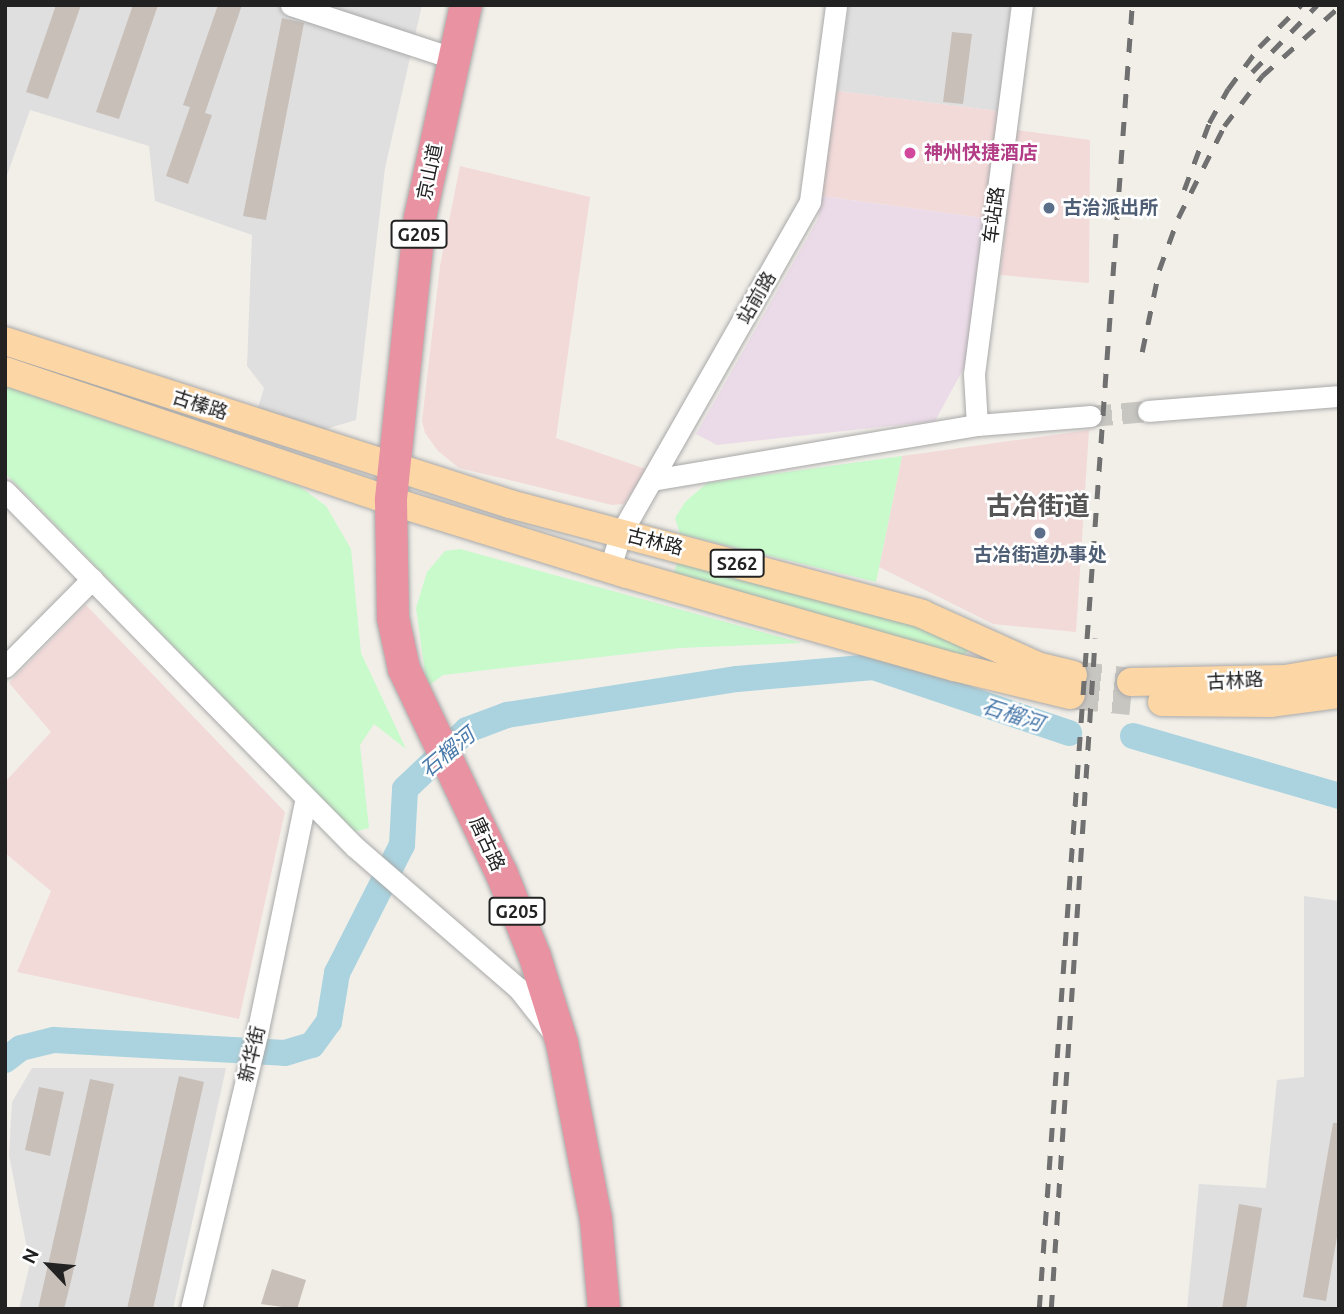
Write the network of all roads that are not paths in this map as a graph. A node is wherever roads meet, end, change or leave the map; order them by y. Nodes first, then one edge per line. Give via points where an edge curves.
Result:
1 (291, 5) edge
2 (466, 5) edge
3 (836, 5) edge
4 (1022, 5) edge
5 (455, 59) junction
6 (5, 341) edge
7 (5, 371) edge
8 (1339, 396) edge
9 (1148, 411) tunnel mouth
10 (1091, 416) tunnel mouth
11 (977, 425) junction
12 (395, 466) junction
13 (652, 480) junction
14 (5, 491) edge
15 (391, 500) junction
16 (621, 533) junction
17 (610, 568) junction
18 (92, 579) junction
19 (5, 667) edge
20 (1339, 670) edge
21 (1339, 694) edge
22 (306, 798) junction
23 (562, 1043) junction
24 (191, 1309) edge
25 (604, 1309) edge

1 - 5 street
2 - 5 highway, 京山道 / G205
3 - 13 street, 站前路 via 810,201
4 - 11 street, 车站路 via 974,374
5 - 12 highway, 京山道 / G205 via 420,218
6 - 12 main road, 古榛路 / S262
7 - 15 main road, 古榛路 / S262
8 - 9 street
10 - 11 street
11 - 13 street
12 - 15 highway, 唐古路 / G205
12 - 16 main road, 古林路 / S262
13 - 16 street, 站前路
14 - 18 street
15 - 17 main road, 古林路 / S262
15 - 23 highway, 唐古路 / G205 via 393,618 404,669 535,957
16 - 17 street, 站前路
16 - 17 main road, 古林路 / S262 via 922,614 1072,685 966,671
18 - 19 street
18 - 22 street
20 - 21 main road, 古林路 via 1131,692 1270,703
22 - 23 street via 355,847 518,988
22 - 24 street, 新华街 via 257,1034
23 - 25 highway, 唐古路 / G205 via 596,1219

